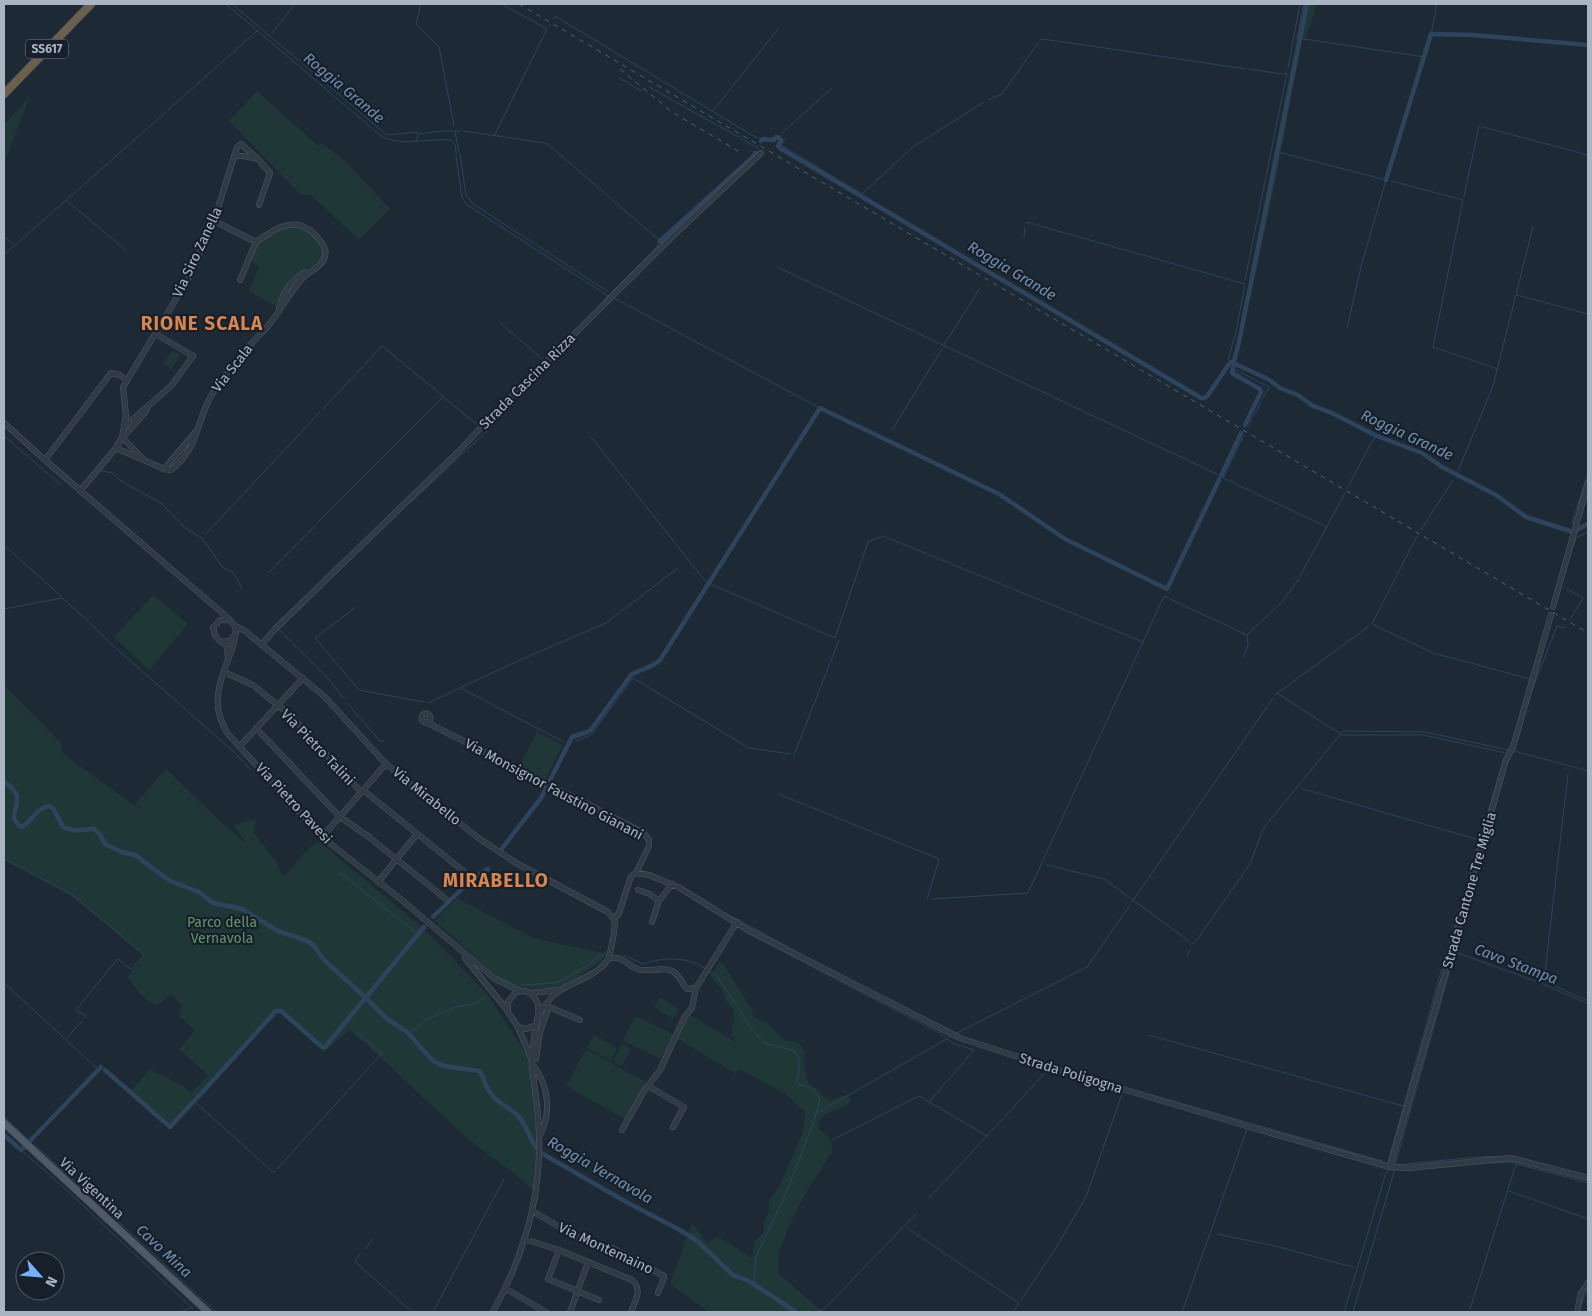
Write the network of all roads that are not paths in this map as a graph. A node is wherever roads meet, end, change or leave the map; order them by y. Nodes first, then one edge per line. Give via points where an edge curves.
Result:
1 (91, 4) edge
2 (4, 94) edge
3 (760, 154) dead end
4 (235, 156) junction
5 (258, 159) junction
6 (259, 205) dead end
7 (214, 221) junction
8 (256, 242) junction
9 (240, 280) dead end
10 (156, 334) junction
11 (126, 380) junction
12 (154, 401) junction
13 (4, 423) edge
14 (124, 426) junction
15 (122, 436) junction
16 (116, 448) junction
17 (45, 460) junction
18 (145, 460) junction
19 (1588, 483) edge
20 (80, 491) junction
21 (214, 605) junction
22 (1553, 607) dead end
23 (1551, 615) dead end
24 (230, 620) junction
25 (218, 622) junction
26 (235, 626) junction
27 (235, 635) junction
28 (254, 637) junction
29 (223, 642) junction
30 (262, 644) junction
31 (228, 660) junction
32 (224, 672) junction
33 (303, 678) junction
34 (278, 705) junction
35 (426, 722) dead end
36 (256, 728) junction
37 (240, 746) junction
38 (386, 764) junction
39 (362, 791) junction
40 (339, 816) junction
41 (417, 834) junction
42 (322, 837) junction
43 (396, 860) junction
44 (636, 873) junction
45 (472, 878) dead end
46 (378, 882) junction
47 (672, 884) junction
48 (638, 890) dead end
49 (447, 900) dead end
50 (659, 901) junction
51 (614, 919) junction
52 (652, 922) dead end
53 (737, 922) junction
54 (446, 938) junction
55 (609, 958) junction
56 (696, 988) junction
57 (687, 989) junction
58 (561, 990) junction
59 (520, 991) junction
60 (530, 993) junction
61 (695, 1000) junction
62 (507, 1010) junction
63 (540, 1018) junction
64 (580, 1020) dead end
65 (536, 1025) junction
66 (518, 1026) junction
67 (533, 1061) junction
68 (648, 1086) junction
69 (4, 1123) edge
70 (673, 1127) dead end
71 (622, 1130) dead end
72 (539, 1137) junction
73 (1390, 1166) junction
74 (1588, 1178) edge
75 (532, 1211) junction
76 (524, 1239) junction
77 (559, 1250) junction
78 (588, 1262) junction
79 (1588, 1283) edge
80 (506, 1289) junction
81 (578, 1291) junction
82 (658, 1293) dead end
83 (599, 1300) dead end
84 (208, 1312) edge
85 (493, 1312) edge
86 (546, 1312) edge
87 (570, 1312) edge
88 (632, 1312) edge
89 (1577, 1312) edge

1 - 2 highway, SS617
3 - 30 street, Strada Cascina Rizza via 678,230
4 - 5 street
4 - 5 street via 241,144
4 - 7 street, Via Siro Zanella
5 - 6 street via 270,173
7 - 8 street
7 - 10 street, Via Siro Zanella via 188,278
8 - 9 street
8 - 18 street, Via Scala via 287,224 298,224 312,232 325,249 325,256 322,263 302,278 266,328 233,364 208,400 198,429 164,469
10 - 11 street, Via Siro Zanella
10 - 12 street via 192,356 171,386
11 - 14 street via 123,387
11 - 17 street via 120,374 111,373
12 - 14 street
12 - 15 street via 136,425
13 - 17 street
14 - 15 street
15 - 16 street
15 - 18 street, Via Scala
16 - 18 street, Via Scala
16 - 20 street
17 - 20 street
19 - 22 street
20 - 21 street
21 - 24 street
21 - 25 street
23 - 73 street, Strada Cantone Tre Miglia via 1513,747 1506,760
24 - 25 street
24 - 26 street
25 - 29 street via 214,634
26 - 27 street
26 - 28 street, Via Mirabello
27 - 28 street via 245,633
27 - 29 street via 230,641
27 - 31 street, Via Pietro Pavesi
28 - 30 street, Via Mirabello
29 - 31 street via 228,650
30 - 33 street, Via Mirabello
31 - 32 street, Via Pietro Pavesi
32 - 34 street, Via Pietro Talini via 253,685
32 - 37 street, Via Pietro Pavesi via 217,701 218,712 226,730
33 - 34 street
33 - 38 street, Via Mirabello via 325,697
34 - 36 street
34 - 39 street, Via Pietro Talini
35 - 44 street, Via Monsignor Faustino Gianani via 644,833 649,846
36 - 37 street
36 - 40 street
37 - 42 street, Via Pietro Pavesi
38 - 39 street
38 - 51 street, Via Mirabello via 496,851 608,912
39 - 40 street
39 - 41 street, Via Pietro Talini
40 - 42 street
40 - 43 street
41 - 43 street
41 - 45 street, Via Pietro Talini
42 - 46 street, Via Pietro Pavesi
43 - 46 street
43 - 49 street
44 - 47 street, Strada Poligogna
44 - 51 street via 631,876
46 - 54 street, Via Pietro Pavesi
47 - 50 street
47 - 53 street, Strada Poligogna
48 - 50 street
50 - 52 street
51 - 55 street
53 - 56 street
53 - 73 street, Strada Poligogna via 960,1038 1052,1068
54 - 59 street, Via Pietro Pavesi via 495,979
54 - 62 street, Via Pietro Pavesi via 475,968
55 - 57 street via 615,956 638,969 666,969 673,972
55 - 58 street via 602,967
56 - 57 street
56 - 61 street
57 - 61 street
58 - 60 street
58 - 63 street via 548,1000
59 - 60 street
59 - 62 street via 509,998
60 - 63 street via 537,1001
61 - 68 street via 660,1070
62 - 66 street
63 - 64 street via 549,1007
63 - 65 street
63 - 67 street
65 - 66 street via 526,1029
65 - 67 street
66 - 67 street
67 - 72 street
67 - 72 street via 549,1103 544,1129
68 - 70 street via 684,1107
68 - 71 street
69 - 84 main road, Via Vigentina
72 - 75 street
73 - 74 street, Strada Poligogna via 1409,1168 1511,1158
75 - 76 street
75 - 82 street, Via Montemaino via 586,1242 612,1248 664,1276
76 - 77 street
76 - 80 street
77 - 78 street
77 - 81 street via 548,1279
78 - 81 street
78 - 88 street via 636,1283 638,1290
79 - 89 street via 1581,1293
80 - 85 street
80 - 86 street
81 - 83 street
81 - 87 street

